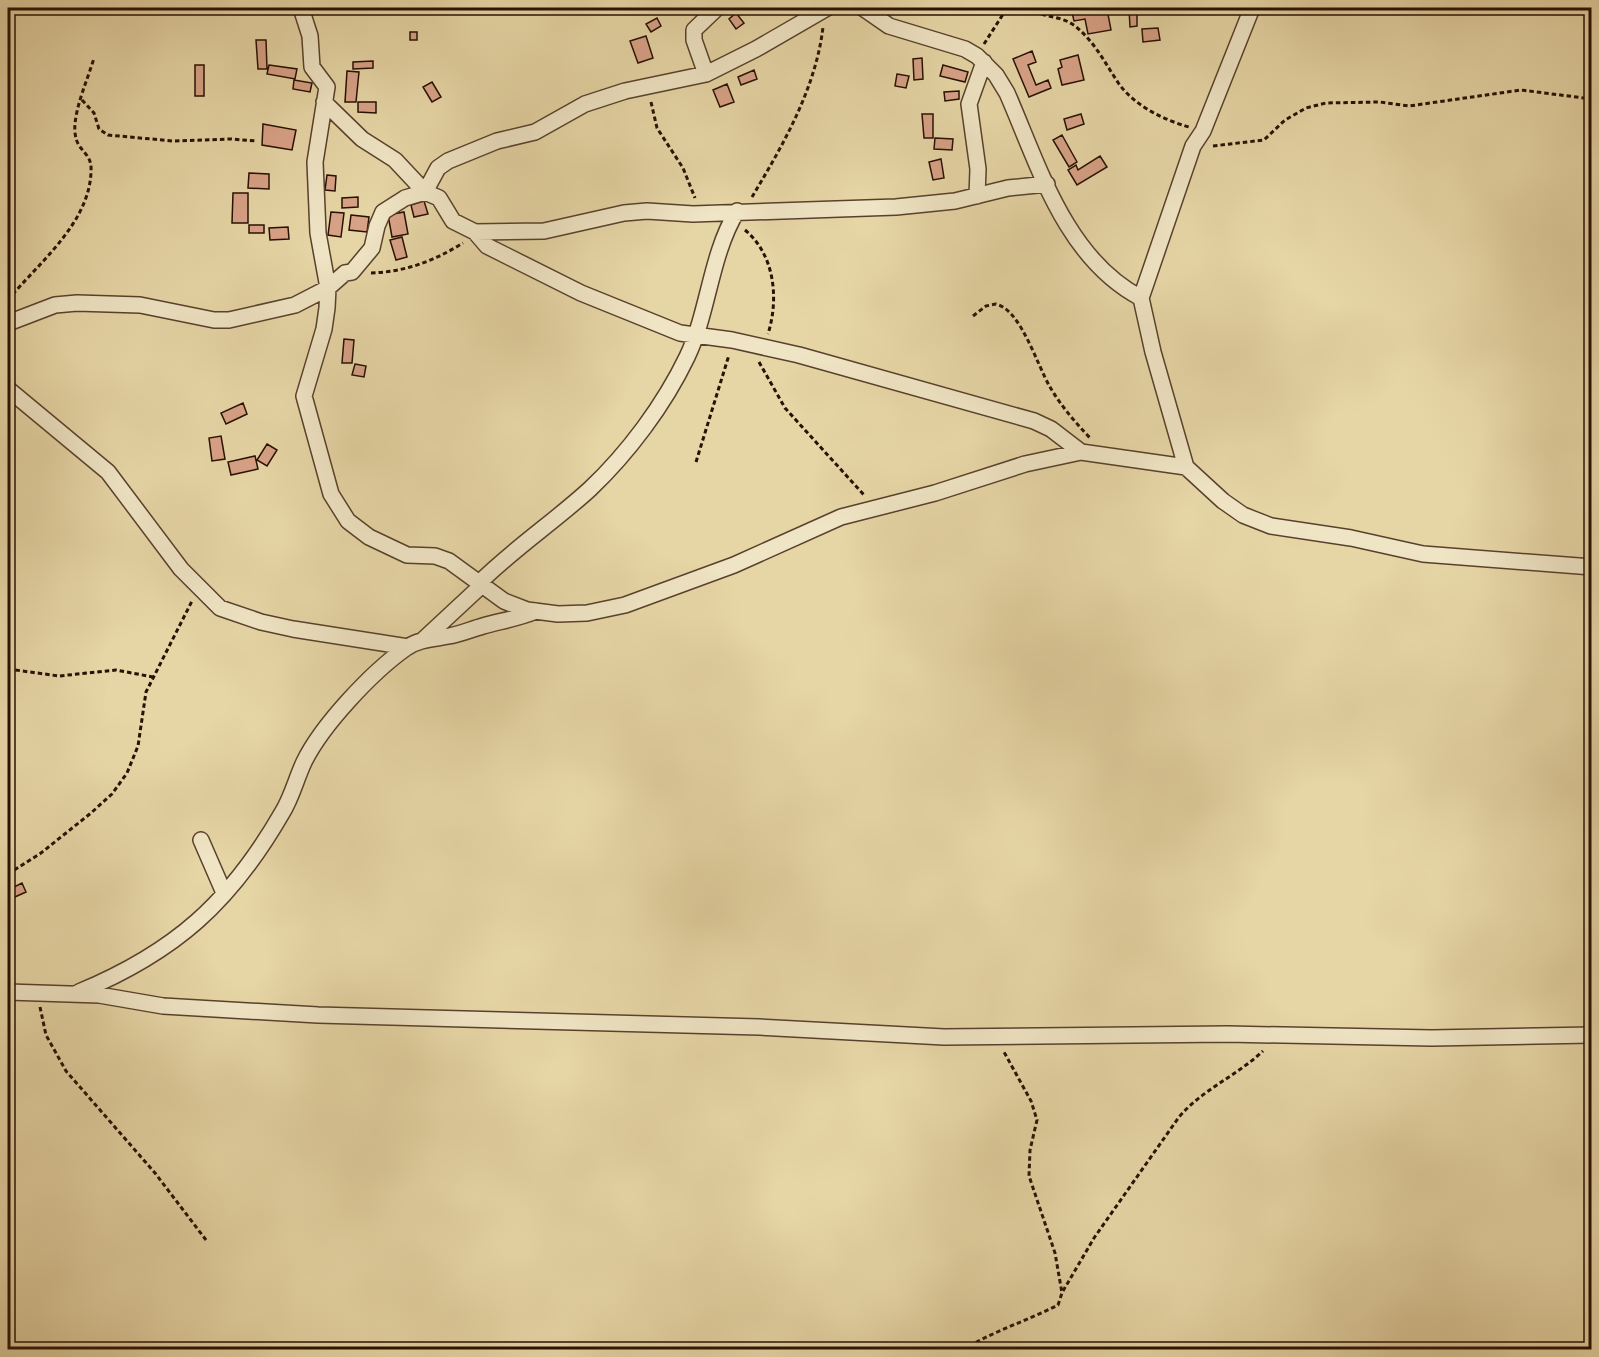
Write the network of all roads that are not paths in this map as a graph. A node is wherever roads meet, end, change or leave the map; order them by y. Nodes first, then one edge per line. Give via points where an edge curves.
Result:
1 (301, 8) edge
2 (717, 8) edge
3 (863, 8) edge
4 (1252, 8) edge
5 (825, 10) edge
6 (980, 59) junction
7 (706, 74) junction
8 (324, 102) junction
9 (1047, 184) junction
10 (425, 192) junction
11 (977, 196) junction
12 (737, 214) junction
13 (476, 234) junction
14 (328, 288) junction
15 (1141, 298) junction
16 (8, 323) edge
17 (695, 337) junction
18 (8, 389) edge
19 (1081, 452) junction
20 (1186, 467) junction
21 (1592, 567) edge
22 (480, 585) junction
23 (536, 611) junction
24 (424, 639) junction
25 (408, 647) junction
26 (201, 840) dead end
27 (224, 893) junction
28 (8, 993) edge
29 (71, 995) junction
30 (1592, 1035) edge

1 - 8 street via 310,36 312,67 327,84
2 - 7 street via 694,30
3 - 6 street via 889,26 965,49
4 - 15 street via 1203,131 1193,146
5 - 7 street
6 - 9 street via 1007,93
6 - 11 street via 969,104 978,170
7 - 10 street via 585,104 535,132 497,141 448,161 438,168
8 - 10 street via 362,139 387,153
8 - 14 street via 315,178 318,233
9 - 11 street
9 - 15 street via 1059,212 1095,262 1120,287
10 - 13 street via 439,198 453,220
10 - 14 street via 405,198 383,212 372,248 352,272 345,273
11 - 12 street via 896,207
12 - 13 street via 647,211 544,231
12 - 17 street via 719,251
13 - 17 street via 487,246 513,261 619,309
14 - 16 street via 294,305 229,320 140,305 87,303 55,305
14 - 22 street via 324,329 304,396 331,494 348,520 369,537 407,555 449,561
15 - 20 street
17 - 19 street via 764,347 1034,421
17 - 22 street via 671,386 608,471
18 - 25 street via 108,472 198,589 220,608 261,622
19 - 20 street
19 - 23 street via 1025,464 841,517 734,566 625,605 587,613
20 - 21 street via 1223,501 1271,526 1423,554
22 - 23 street via 504,601
22 - 24 street
23 - 24 street via 449,636
24 - 25 street
25 - 27 street via 345,703 304,762 270,832
26 - 27 street
27 - 29 street via 204,918 146,960
28 - 29 street
29 - 30 street via 99,995 163,1006 297,1014 944,1036

